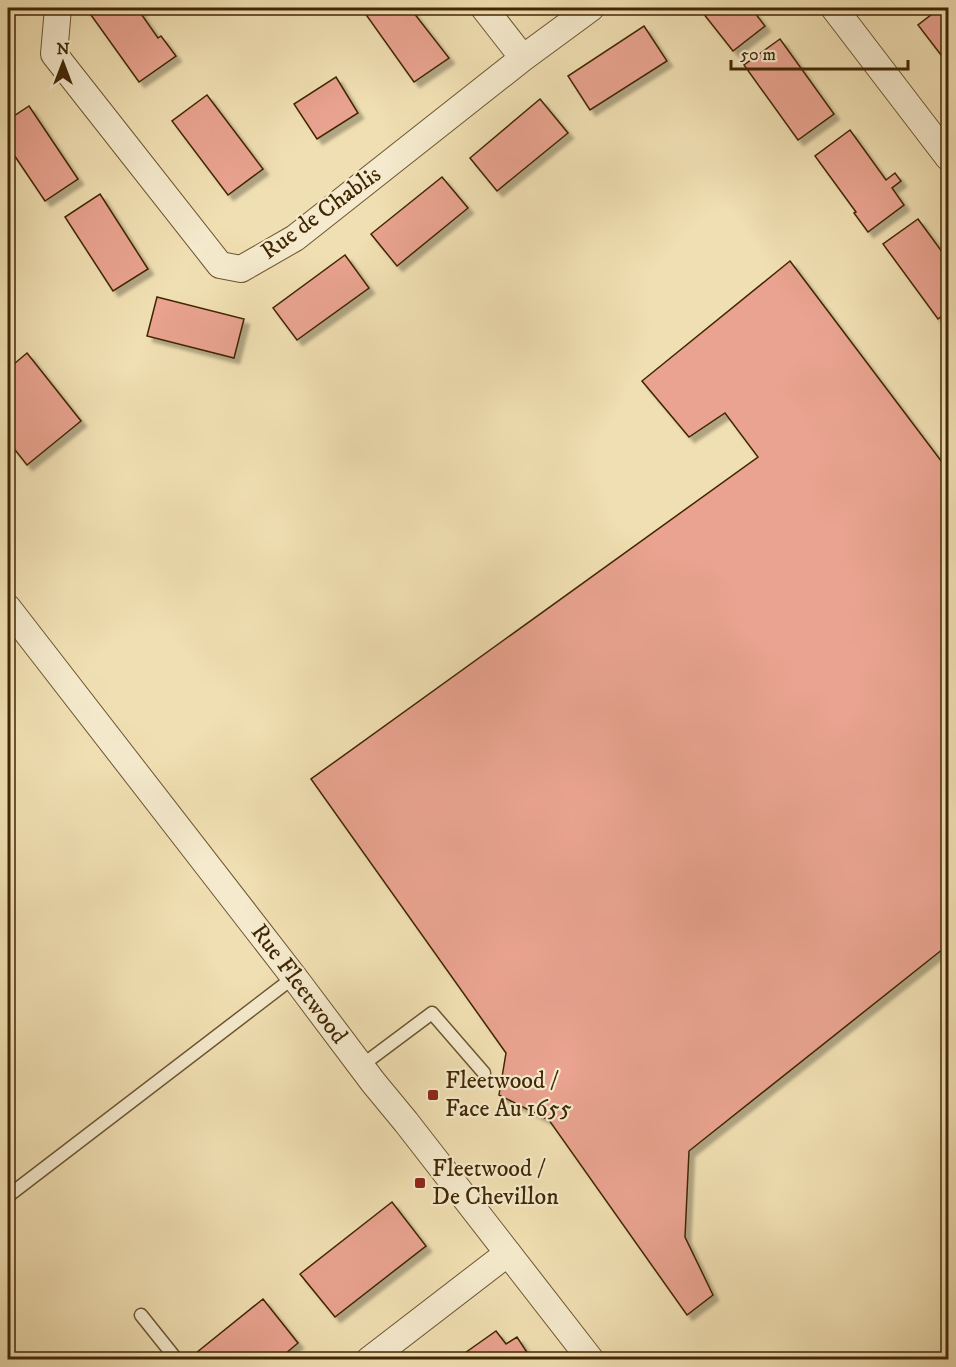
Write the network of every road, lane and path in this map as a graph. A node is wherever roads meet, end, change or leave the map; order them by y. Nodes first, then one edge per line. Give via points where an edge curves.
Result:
1 (58, 8) edge
2 (484, 8) edge
3 (591, 8) edge
4 (834, 8) edge
5 (524, 58) junction
6 (948, 156) edge
7 (8, 608) edge
8 (294, 977) junction
9 (360, 1066) junction
10 (484, 1073) dead end
11 (8, 1196) edge
12 (507, 1252) junction
13 (141, 1314) dead end
14 (177, 1359) edge
15 (369, 1359) edge
16 (591, 1359) edge

1 - 5 street, Rue de Chablis via 54,54 220,265 241,269 295,238
2 - 5 street
3 - 5 street, Rue de Chablis
4 - 6 street
7 - 8 street, Rue Fleetwood
8 - 9 street, Rue Fleetwood
8 - 11 lane
9 - 10 lane via 432,1013
9 - 12 street, Rue Fleetwood
12 - 15 street
12 - 16 street, Rue Fleetwood
13 - 14 lane

